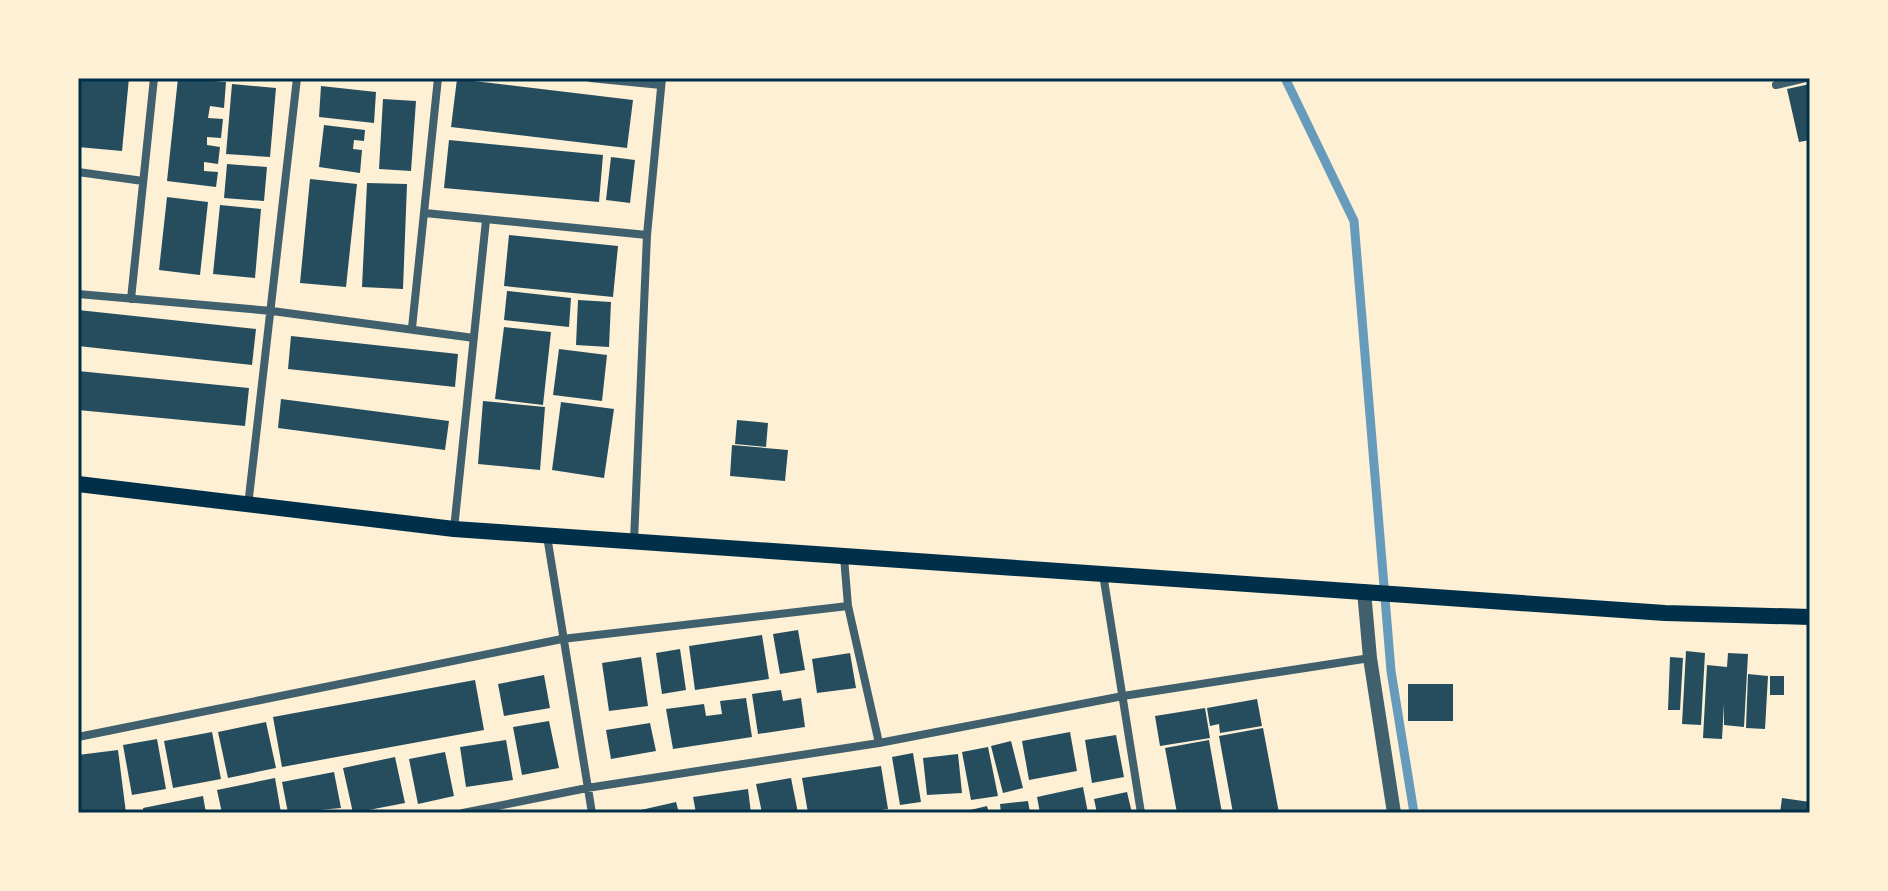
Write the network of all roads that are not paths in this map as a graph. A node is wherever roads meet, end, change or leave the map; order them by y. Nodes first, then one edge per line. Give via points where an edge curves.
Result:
1 (154, 78) edge
2 (297, 78) edge
3 (438, 78) edge
4 (590, 78) edge
5 (1806, 78) edge
6 (662, 82) edge
7 (1776, 85) dead end
8 (78, 172) edge
9 (143, 181) junction
10 (425, 213) junction
11 (486, 220) junction
12 (647, 235) junction
13 (78, 294) edge
14 (131, 299) junction
15 (272, 311) junction
16 (412, 328) junction
17 (474, 338) junction
18 (78, 484) edge
19 (248, 506) junction
20 (454, 529) junction
21 (547, 535) junction
22 (634, 541) junction
23 (844, 557) junction
24 (1103, 574) junction
25 (1364, 591) junction
26 (848, 606) junction
27 (1810, 617) edge
28 (562, 639) junction
29 (1370, 658) junction
30 (1123, 696) junction
31 (78, 737) edge
32 (879, 743) junction
33 (587, 788) junction
34 (463, 813) edge
35 (592, 813) edge
36 (1141, 813) edge
37 (1394, 813) edge

1 - 9 street
2 - 15 street
3 - 10 street
4 - 6 street
5 - 7 street
6 - 12 street
8 - 9 street
9 - 14 street
10 - 11 street
10 - 16 street
11 - 12 street
11 - 17 street
12 - 22 street
13 - 14 street
14 - 15 street
15 - 16 street
15 - 19 street
16 - 17 street
17 - 20 street
18 - 19 main road
19 - 20 main road
20 - 21 main road
21 - 22 main road
21 - 28 street
22 - 23 main road
23 - 24 main road
23 - 26 street
24 - 25 main road
24 - 30 street
25 - 27 main road via 1665,613
25 - 29 street
26 - 28 street
26 - 32 street
28 - 31 street
28 - 33 street
29 - 30 street
29 - 37 street
30 - 32 street
30 - 36 street
32 - 33 street
33 - 34 street
33 - 35 street

